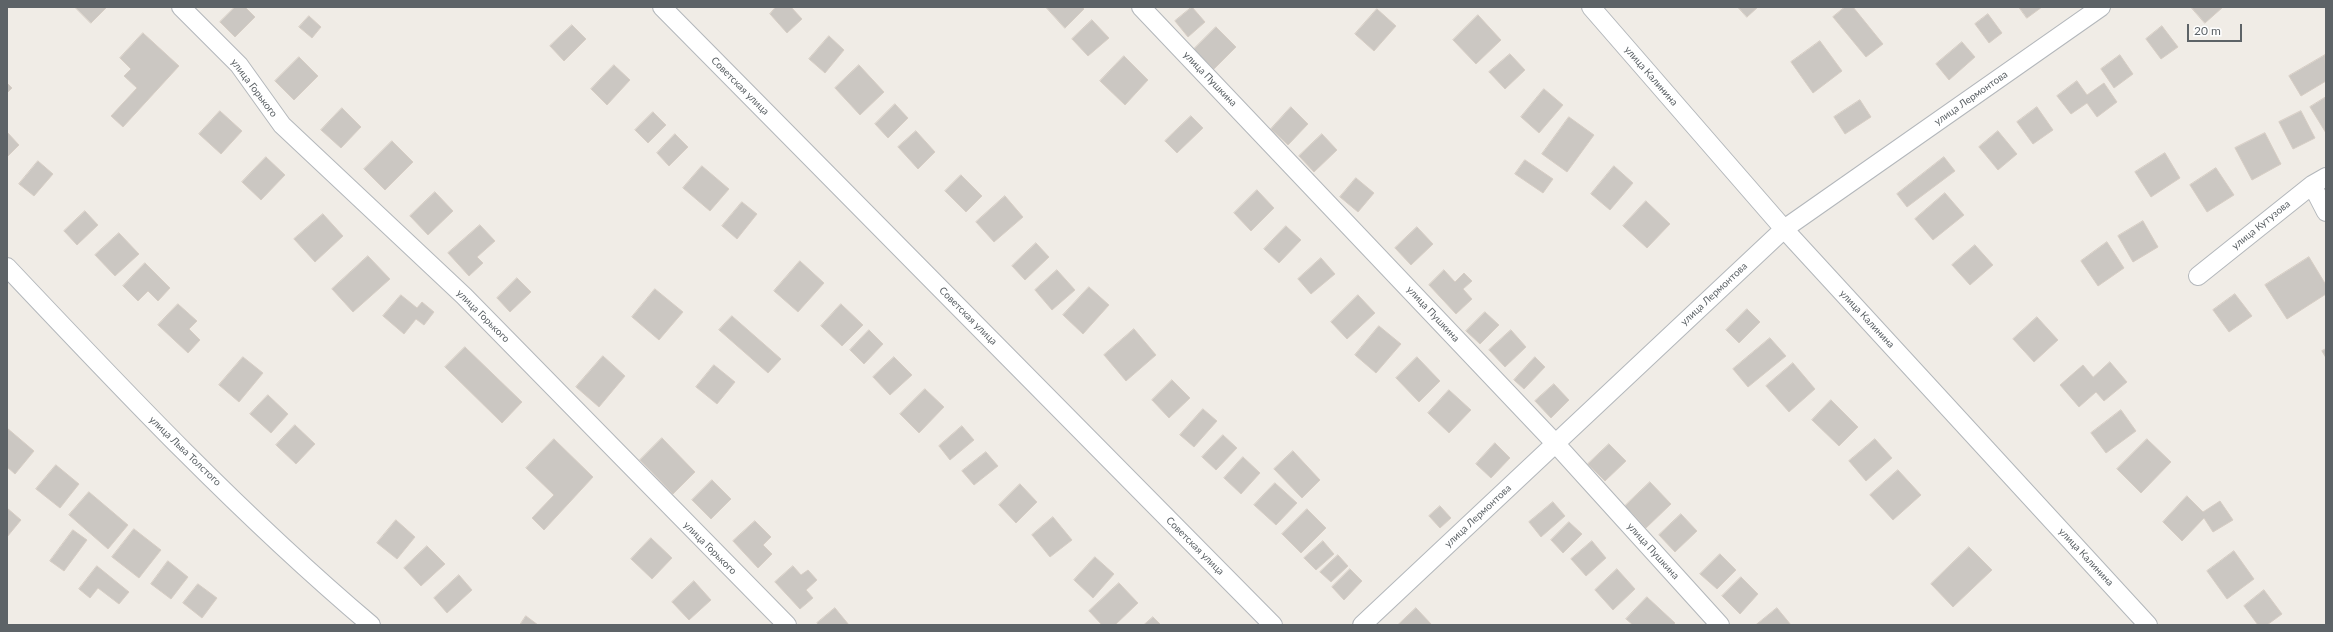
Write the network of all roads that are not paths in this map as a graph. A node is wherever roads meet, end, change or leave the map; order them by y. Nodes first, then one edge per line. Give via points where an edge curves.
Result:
1 (181, 7) edge
2 (662, 7) edge
3 (1141, 7) edge
4 (1591, 7) edge
5 (2101, 7) edge
6 (2319, 181) edge
7 (2326, 212) edge
8 (1784, 229) junction
9 (7, 267) edge
10 (2198, 276) dead end
11 (1555, 443) junction
12 (371, 625) edge
13 (787, 625) edge
14 (1273, 625) edge
15 (1362, 625) edge
16 (1720, 625) edge
17 (2148, 625) edge

1 - 13 street, улица Горького via 239,65 282,125 464,296
2 - 14 street, Советская улица
3 - 11 street, улица Пушкина
4 - 8 street, улица Калинина
5 - 8 street, улица Лермонтова
6 - 7 street
6 - 10 street, улица Кутузова
8 - 11 street, улица Лермонтова
8 - 17 street, улица Калинина
9 - 12 street, улица Льва Толстого via 136,403 319,581
11 - 15 street, улица Лермонтова
11 - 16 street, улица Пушкина

